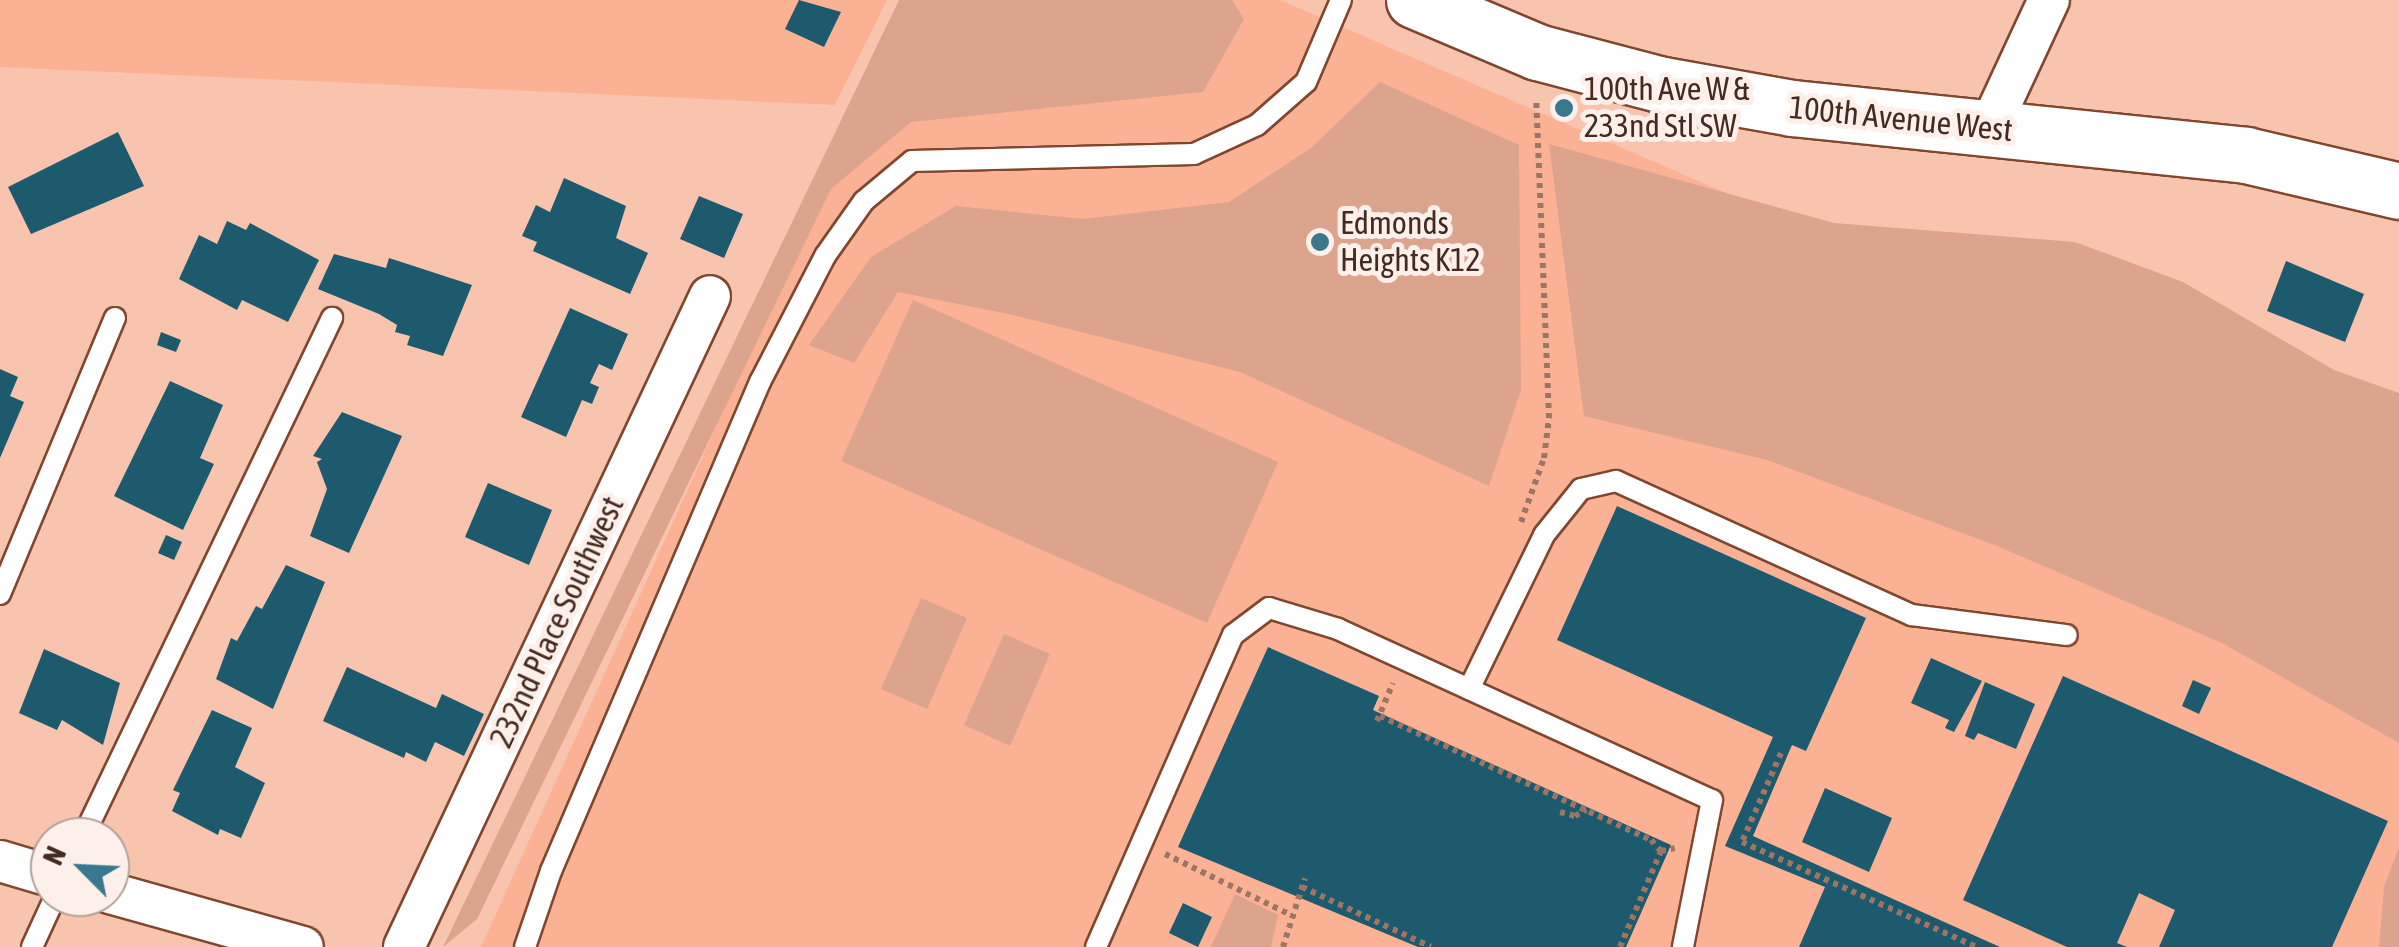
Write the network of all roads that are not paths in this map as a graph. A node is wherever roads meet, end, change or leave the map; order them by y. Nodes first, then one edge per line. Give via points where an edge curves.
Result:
1 (1340, 0) edge
2 (2049, 0) edge
3 (1444, 6) edge
4 (1989, 129) junction
5 (2399, 191) edge
6 (710, 296) dead end
7 (115, 318) dead end
8 (332, 318) dead end
9 (0, 594) edge
10 (2067, 635) dead end
11 (1469, 689) junction
12 (94, 817) edge
13 (0, 861) edge
14 (30, 870) edge
15 (130, 900) edge
16 (46, 917) edge
17 (232, 938) edge
18 (32, 947) edge
19 (304, 947) edge
20 (404, 947) edge
21 (525, 947) edge
22 (1096, 947) edge
23 (1683, 947) edge

1 - 21 lane via 1306,82 1257,125 1194,154 912,161 864,201 825,256 760,382
2 - 4 street
3 - 4 main road, 100th Avenue West via 1537,52 1663,85 1792,108
4 - 5 main road, 100th Avenue West via 2246,155
6 - 20 street, 232nd Place Southwest
7 - 9 lane
8 - 12 lane
10 - 11 lane via 1912,615 1616,480 1581,489 1544,535
11 - 22 lane via 1338,629 1268,608 1233,634
11 - 23 lane via 1712,800
13 - 14 street
15 - 17 street
16 - 18 lane
17 - 19 street

